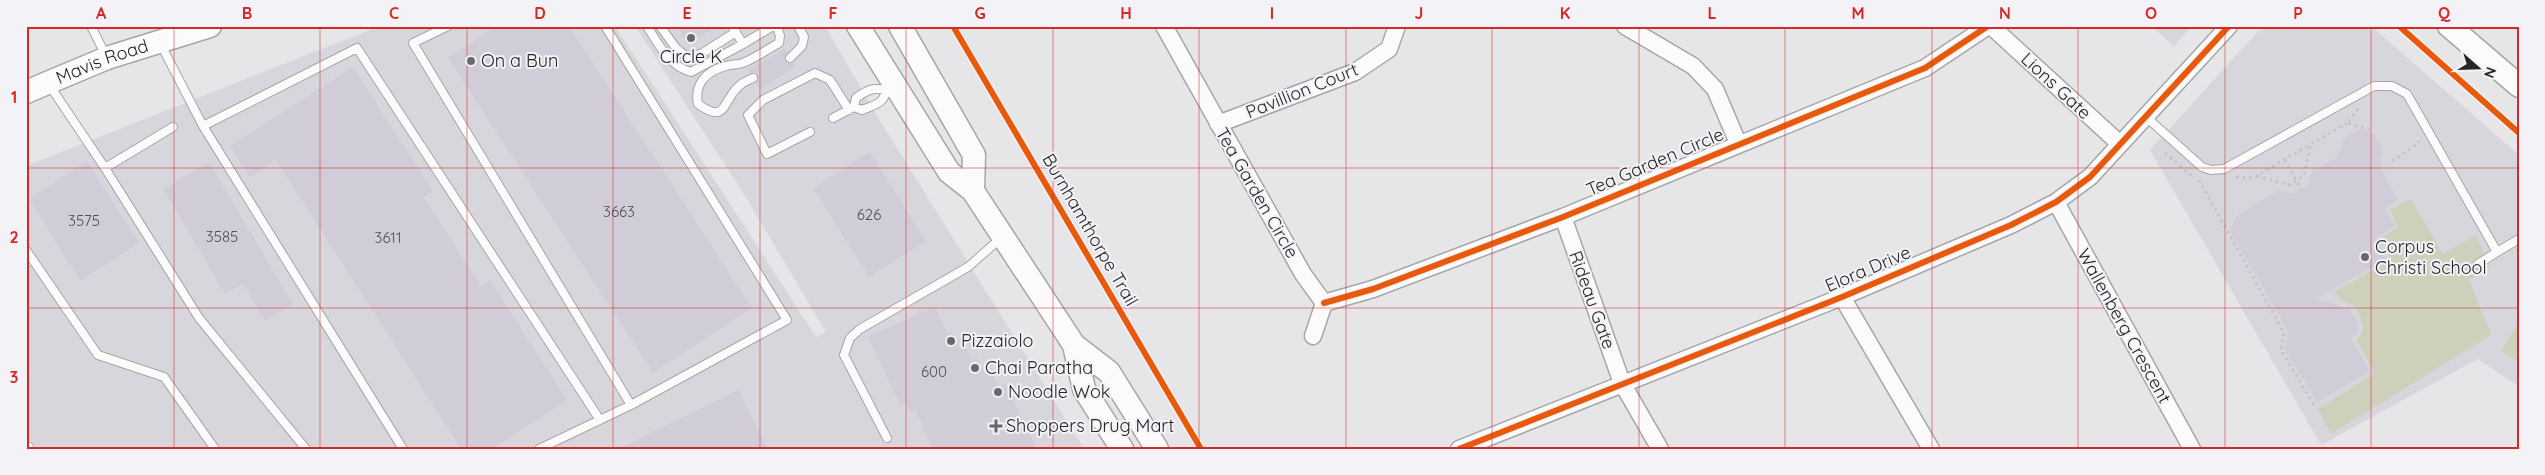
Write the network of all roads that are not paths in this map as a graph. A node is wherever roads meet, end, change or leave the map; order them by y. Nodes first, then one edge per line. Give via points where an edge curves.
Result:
1 (91, 26) edge
2 (210, 26) edge
3 (448, 26) edge
4 (605, 26) edge
5 (647, 26) edge
6 (660, 26) edge
7 (773, 26) edge
8 (777, 26) edge
9 (798, 26) edge
10 (858, 26) edge
11 (900, 26) edge
12 (1164, 26) edge
13 (1397, 26) edge
14 (1625, 26) edge
15 (1990, 26) edge
16 (2229, 26) edge
17 (2449, 26) edge
18 (734, 29) edge
19 (159, 42) junction
20 (743, 44) junction
21 (107, 58) junction
22 (790, 58) dead end
23 (753, 78) dead end
24 (47, 82) junction
25 (2519, 86) edge
26 (890, 88) junction
27 (26, 92) edge
28 (852, 108) junction
29 (2145, 116) junction
30 (833, 118) dead end
31 (1218, 124) junction
32 (203, 126) junction
33 (173, 127) dead end
34 (810, 132) dead end
35 (1738, 143) junction
36 (2120, 144) junction
37 (105, 168) junction
38 (973, 191) junction
39 (2056, 202) junction
40 (1563, 217) junction
41 (1003, 237) junction
42 (2519, 239) edge
43 (26, 250) edge
44 (2498, 252) junction
45 (2478, 264) dead end
46 (1842, 297) junction
47 (1324, 303) junction
48 (1313, 336) dead end
49 (1074, 345) junction
50 (1622, 383) junction
51 (631, 405) junction
52 (600, 420) junction
53 (886, 438) dead end
54 (215, 449) edge
55 (306, 449) edge
56 (403, 449) edge
57 (539, 449) edge
58 (1122, 449) edge
59 (1157, 449) edge
60 (1459, 449) edge
61 (1660, 449) edge
62 (1931, 449) edge
63 (2192, 449) edge

1 - 21 lane
2 - 19 main road, Mavis Road
3 - 51 lane via 414,43
4 - 51 lane via 787,320
5 - 20 lane via 667,58 680,69 691,72
6 - 18 lane via 676,48 687,56 701,54
7 - 20 lane
8 - 23 lane via 779,43 744,63 725,66 702,81 697,86 698,104 710,113 716,113 723,109 740,84
9 - 22 lane via 804,37 802,46
10 - 26 main road
11 - 38 main road via 974,155
12 - 31 street, Tea Garden Circle
13 - 31 street, Pavillion Court via 1389,49 1355,72
14 - 35 street via 1693,66 1715,89
15 - 35 street, Tea Garden Circle via 1925,68
15 - 36 street, Lions Gate
16 - 29 street, Elora Drive
17 - 25 main road
18 - 20 lane
19 - 21 main road, Mavis Road
19 - 32 lane
21 - 24 main road, Mavis Road
24 - 27 main road, Mavis Road
24 - 37 lane
26 - 28 lane via 881,101 862,110
26 - 28 lane via 874,88 865,92 856,98
26 - 38 main road via 949,172
28 - 30 lane
28 - 34 lane via 830,80 815,73 763,100 748,115 767,154
29 - 36 street, Elora Drive
29 - 44 lane via 2202,167 2224,169 2374,86 2392,86 2407,94
31 - 47 street, Tea Garden Circle via 1303,274
32 - 52 lane via 357,48
32 - 56 lane
33 - 37 lane
35 - 40 street, Tea Garden Circle
36 - 39 street, Elora Drive via 2090,177
37 - 55 lane via 199,318
38 - 41 main road
39 - 46 street, Elora Drive via 2011,225
39 - 63 street, Wallenberg Crescent
40 - 47 street, Tea Garden Circle via 1373,289
40 - 50 street, Rideau Gate
41 - 49 main road
41 - 53 lane via 968,267 860,329 850,338 844,355
42 - 44 lane
43 - 54 lane via 98,355 164,377
44 - 45 lane
46 - 50 street, Elora Drive
46 - 62 street
47 - 48 street
49 - 58 main road via 1084,389
49 - 59 main road via 1109,372
50 - 60 street, Elora Drive
50 - 61 street, Rideau Gate
51 - 52 lane
52 - 57 lane

